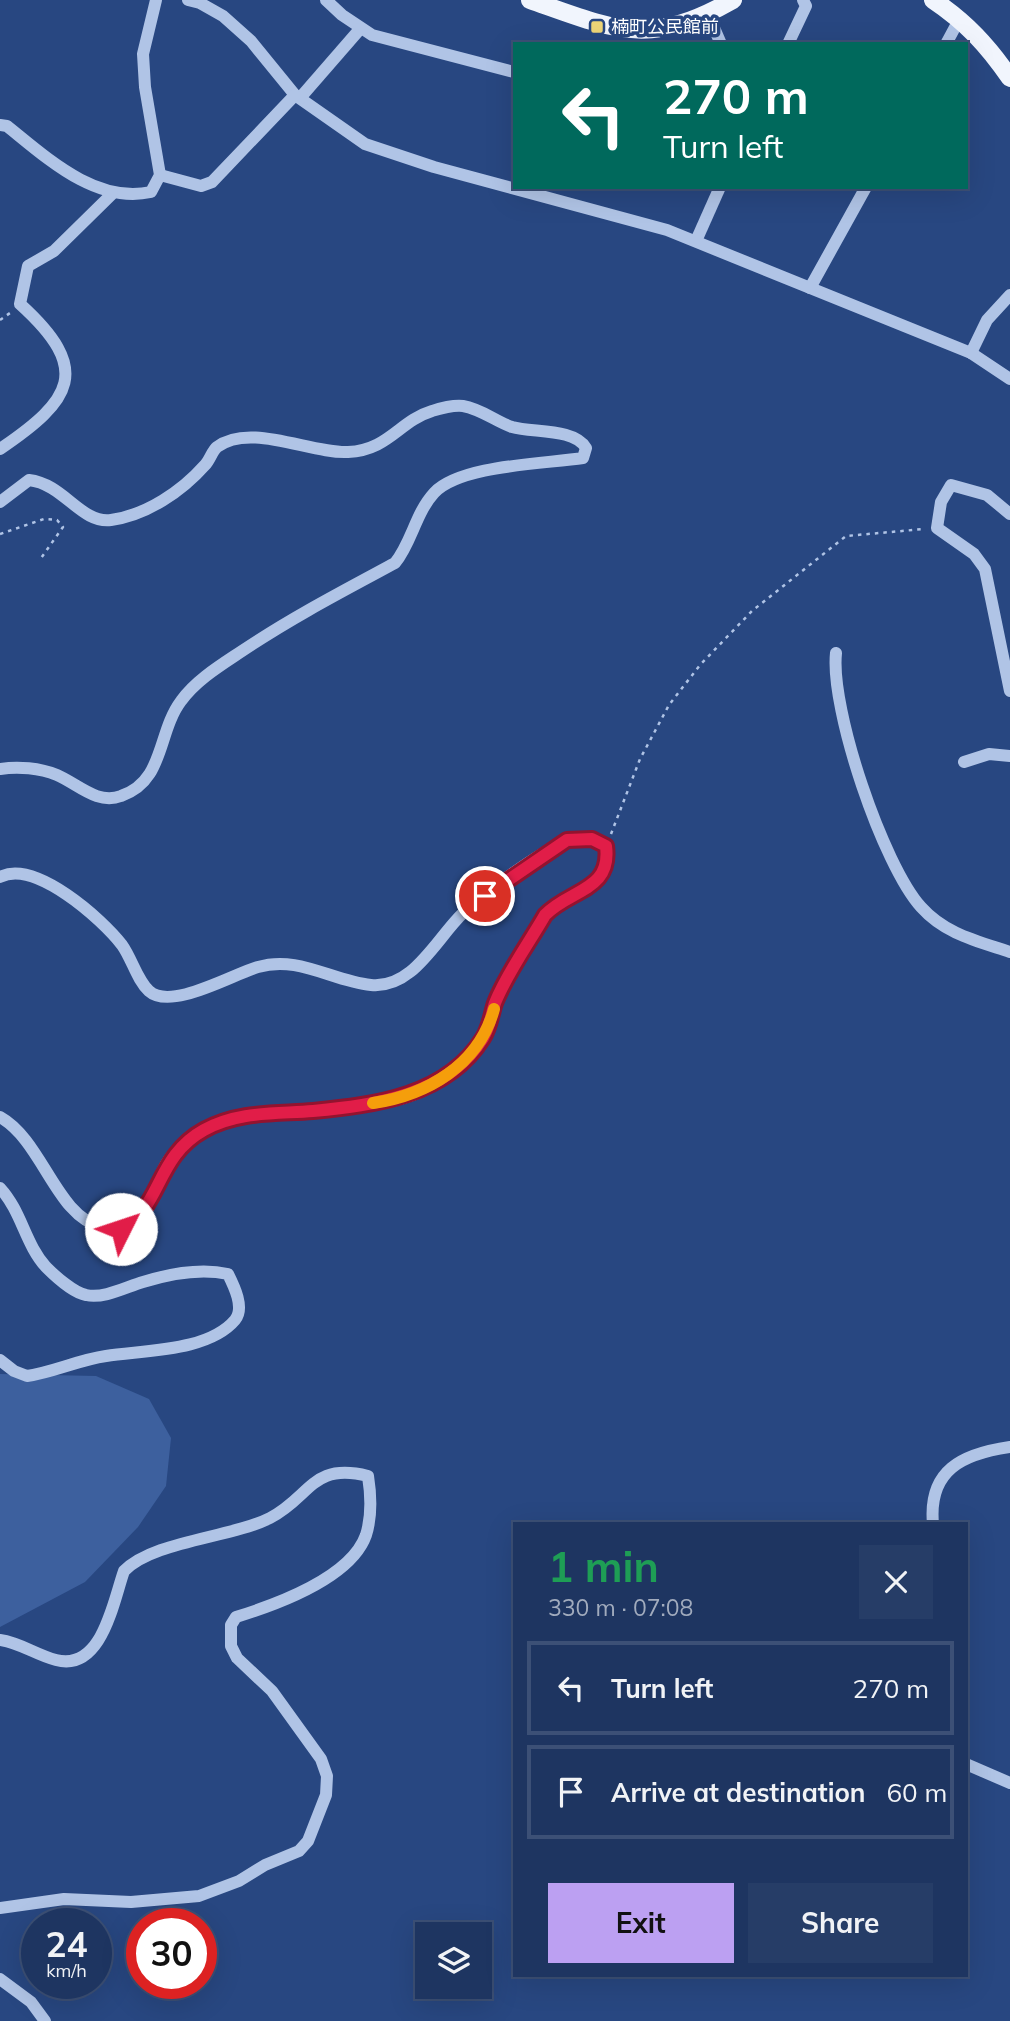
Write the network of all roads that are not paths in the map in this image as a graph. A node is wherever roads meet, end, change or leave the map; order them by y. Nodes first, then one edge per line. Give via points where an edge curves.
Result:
1 (156, 0) edge
2 (188, 0) edge
3 (326, 0) edge
4 (530, 0) edge
5 (733, 0) edge
6 (803, 0) edge
7 (933, 0) edge
8 (708, 14) junction
9 (960, 18) junction
10 (360, 29) junction
11 (720, 42) edge
12 (789, 42) edge
13 (947, 42) edge
14 (513, 72) edge
15 (1010, 78) edge
16 (298, 96) junction
17 (0, 125) edge
18 (160, 175) junction
19 (513, 187) edge
20 (521, 189) edge
21 (719, 189) edge
22 (865, 189) edge
23 (112, 194) junction
24 (696, 241) junction
25 (810, 288) junction
26 (1010, 295) edge
27 (971, 353) junction
28 (1010, 379) edge
29 (0, 449) edge
30 (0, 502) edge
31 (1010, 514) edge
32 (836, 653) dead end
33 (1010, 691) edge
34 (1010, 755) edge
35 (964, 762) dead end
36 (0, 769) edge
37 (0, 877) edge
38 (1010, 952) edge
39 (0, 1117) edge
40 (0, 1188) edge
41 (0, 1360) edge
42 (1010, 1447) edge
43 (933, 1522) edge
44 (0, 1640) edge
45 (968, 1765) edge
46 (1010, 1783) edge
47 (0, 1908) edge
48 (0, 1979) edge
49 (45, 2021) edge

1 - 18 street via 143,54
2 - 16 street via 223,16
3 - 10 street
4 - 8 main road via 624,31 681,25
5 - 8 main road
6 - 12 street via 806,6
7 - 9 main road
8 - 11 street
9 - 13 street
9 - 15 main road
10 - 14 street
10 - 16 street
16 - 18 street via 212,182 201,186
16 - 19 street via 365,144
17 - 23 street via 66,171
18 - 23 street via 151,192
20 - 24 street
21 - 24 street
22 - 25 street
23 - 29 street via 54,251 28,266 20,304 58,345 66,372 60,397 42,420
24 - 25 street
25 - 27 street
26 - 27 street via 987,320
27 - 28 street
30 - 36 street via 29,480 45,482 90,518 111,520 178,493 217,447 242,438 345,453 373,449 430,411 460,405 511,426 570,437 586,448 583,458 476,470 435,492 395,563 280,626 210,672 190,691 168,725 152,772 140,787 119,797 103,798 45,771
31 - 33 street via 987,495 951,485 941,502 937,528 974,554 985,569
32 - 38 street via 843,720 880,832 905,886 922,908 951,932
34 - 35 street via 989,754
37 - 39 street via 27,875 87,909 124,947 148,991 178,997 259,966 279,963 294,963 352,983 397,981 413,970 464,911 547,851 578,837 592,839 606,846 608,863 600,879 545,915 495,1003 484,1038 445,1078 387,1101 259,1114 205,1129 167,1163 145,1209 121,1229 90,1223 72,1209 36,1151 16,1126
40 - 41 street via 19,1213 32,1247 47,1267 81,1294 105,1294 173,1275 215,1271 228,1274 236,1289 238,1310 235,1320 208,1338 169,1349 106,1356 27,1376
42 - 43 street via 985,1451 949,1469 931,1502
44 - 47 street via 57,1660 76,1660 93,1650 124,1571 131,1564 272,1517 308,1486 332,1473 368,1476 372,1500 366,1536 354,1555 293,1597 236,1617 231,1625 231,1646 237,1658 272,1691 321,1759 327,1776 326,1795 299,1851 199,1896 131,1902 64,1899
45 - 46 street
48 - 49 street via 31,2002

